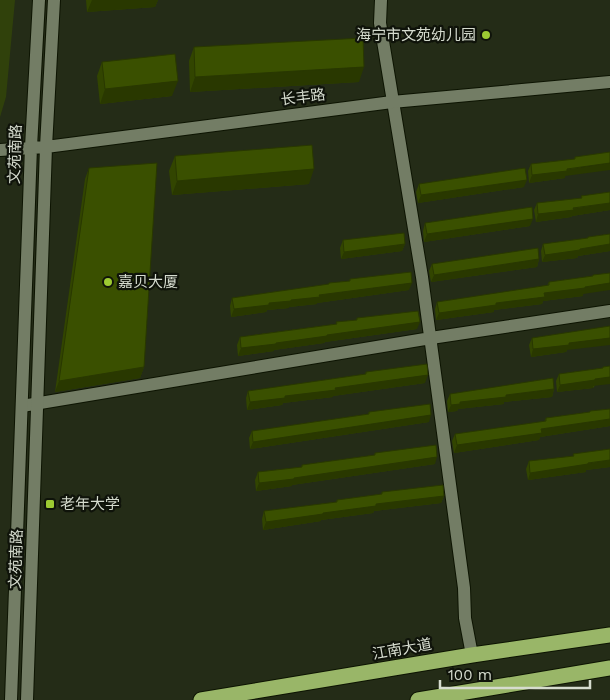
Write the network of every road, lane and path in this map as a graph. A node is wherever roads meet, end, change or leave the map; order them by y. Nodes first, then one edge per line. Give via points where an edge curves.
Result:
1 (39, 0) edge
2 (54, 0) edge
3 (381, 0) edge
4 (610, 82) edge
5 (392, 102) junction
6 (31, 147) junction
7 (46, 147) junction
8 (0, 150) edge
9 (610, 311) edge
10 (431, 338) junction
11 (38, 403) junction
12 (22, 406) junction
13 (610, 635) edge
14 (472, 654) junction
15 (610, 668) edge
16 (11, 700) edge
17 (27, 700) edge
18 (201, 700) edge
19 (418, 700) edge

1 - 6 street, 文苑南路
2 - 7 street, 文苑南路
3 - 5 street via 380,22
4 - 5 street, 长丰路
5 - 7 street, 长丰路
5 - 10 street
6 - 7 street, 长丰路
6 - 8 street, 长丰路
6 - 12 street, 文苑南路
7 - 11 street, 文苑南路
9 - 10 street
10 - 11 street
10 - 14 street
11 - 12 street
11 - 17 street, 文苑南路
12 - 16 street, 文苑南路
13 - 14 highway, 江南大道
14 - 18 highway, 江南大道
15 - 19 highway

